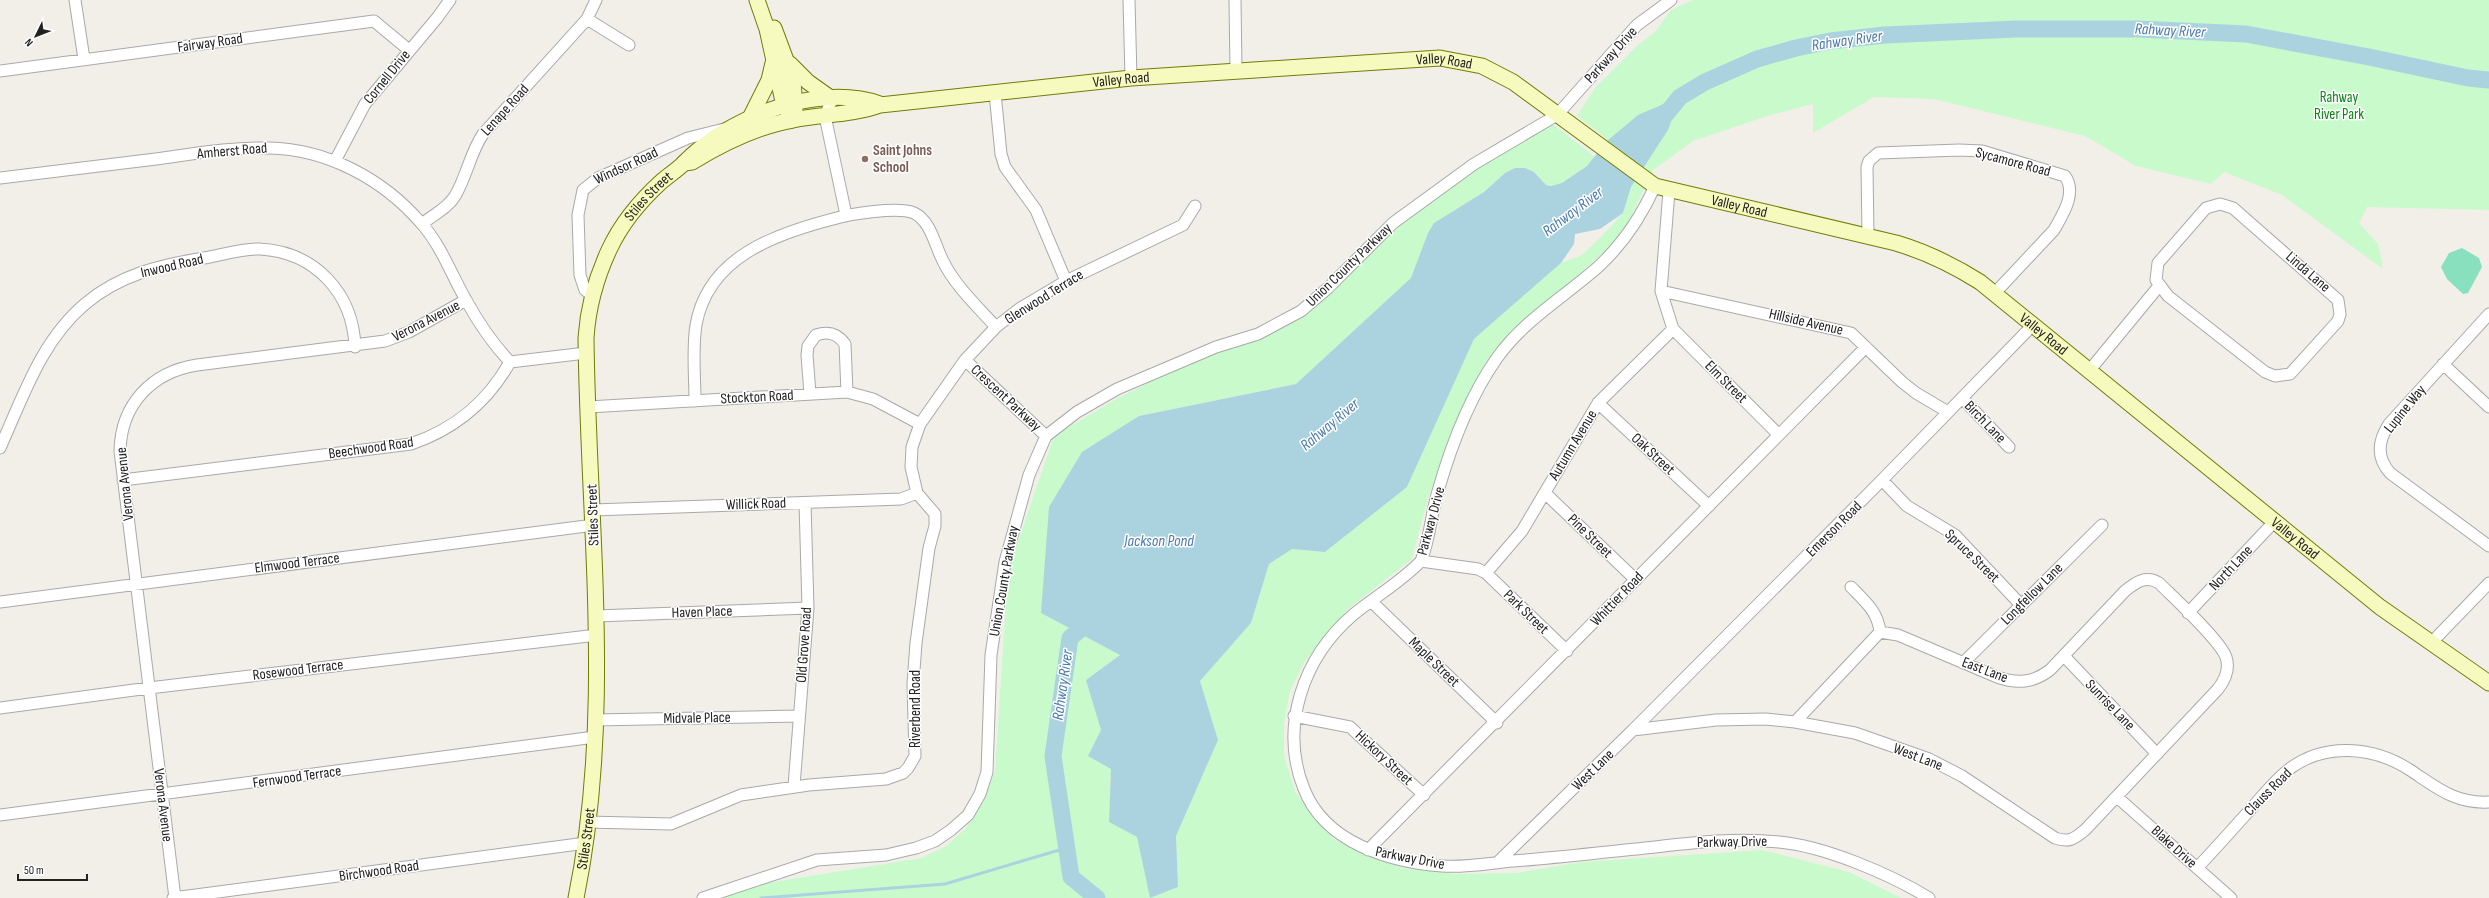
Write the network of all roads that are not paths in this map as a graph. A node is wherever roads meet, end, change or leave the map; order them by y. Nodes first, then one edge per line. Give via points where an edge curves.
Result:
1 (76, 0) edge
2 (450, 0) edge
3 (596, 0) edge
4 (757, 0) edge
5 (762, 0) edge
6 (1129, 0) edge
7 (1235, 0) edge
8 (1671, 0) edge
9 (587, 19) junction
10 (629, 45) dead end
11 (409, 50) junction
12 (84, 60) junction
13 (781, 60) junction
14 (1236, 70) junction
15 (0, 71) edge
16 (1131, 78) junction
17 (995, 93) junction
18 (832, 99) junction
19 (790, 105) junction
20 (880, 105) junction
21 (1557, 115) junction
22 (825, 116) junction
23 (750, 118) junction
24 (794, 120) junction
25 (730, 127) junction
26 (335, 161) junction
27 (684, 163) junction
28 (0, 178) edge
29 (1650, 183) junction
30 (1669, 191) junction
31 (1195, 206) dead end
32 (846, 216) junction
33 (422, 224) junction
34 (1868, 236) junction
35 (1066, 281) junction
36 (2159, 286) junction
37 (1661, 291) junction
38 (1994, 294) junction
39 (592, 295) junction
40 (466, 300) junction
41 (2489, 314) edge
42 (2033, 325) junction
43 (996, 327) junction
44 (1673, 330) junction
45 (355, 346) junction
46 (1866, 347) junction
47 (586, 354) junction
48 (965, 360) junction
49 (510, 362) junction
50 (2442, 364) junction
51 (2088, 371) junction
52 (847, 392) junction
53 (810, 394) junction
54 (1962, 398) junction
55 (695, 401) junction
56 (1598, 403) junction
57 (588, 407) junction
58 (2489, 407) edge
59 (1948, 412) junction
60 (920, 424) junction
61 (1779, 435) junction
62 (1046, 436) junction
63 (2009, 447) dead end
64 (0, 448) edge
65 (123, 480) junction
66 (1882, 480) junction
67 (918, 493) junction
68 (1544, 493) junction
69 (805, 503) junction
70 (1709, 506) junction
71 (594, 517) junction
72 (2274, 522) junction
73 (2102, 525) dead end
74 (2489, 546) edge
75 (1421, 561) junction
76 (1486, 573) junction
77 (1636, 580) junction
78 (136, 584) junction
79 (2489, 584) edge
80 (1851, 587) dead end
81 (0, 602) edge
82 (1372, 602) junction
83 (2022, 605) junction
84 (808, 608) junction
85 (2188, 613) junction
86 (596, 616) junction
87 (1880, 632) junction
88 (597, 634) junction
89 (2431, 643) junction
90 (1567, 651) junction
91 (2064, 656) junction
92 (1963, 663) junction
93 (2489, 682) edge
94 (149, 688) junction
95 (0, 708) edge
96 (798, 716) junction
97 (1294, 716) junction
98 (595, 720) junction
99 (1496, 722) junction
100 (1795, 722) junction
101 (1633, 730) junction
102 (595, 737) junction
103 (2157, 754) junction
104 (794, 786) junction
105 (162, 795) junction
106 (1424, 795) junction
107 (2117, 796) junction
108 (2489, 802) edge
109 (0, 815) edge
110 (587, 822) junction
111 (586, 843) junction
112 (1368, 850) junction
113 (1498, 862) junction
114 (2197, 868) junction
115 (174, 898) edge
116 (576, 898) edge
117 (703, 898) edge
118 (1929, 898) edge
119 (2231, 898) edge

1 - 12 street
2 - 11 street, Cornell Drive
3 - 9 street, Lenape Road
4 - 13 street
5 - 13 street
6 - 16 street
7 - 14 street
8 - 21 street, Parkway Drive via 1637,25
9 - 10 street
9 - 33 street, Lenape Road via 483,134 476,144 455,196 448,205
11 - 12 street, Fairway Road via 374,21
11 - 26 street, Cornell Drive via 365,104
12 - 15 street, Fairway Road
13 - 18 street
13 - 19 street via 793,79
13 - 23 street
14 - 16 street, Valley Road
14 - 21 street, Valley Road via 1440,58 1482,66 1497,73
16 - 17 street, Valley Road
17 - 20 street, Valley Road
17 - 35 street via 1001,154 1005,168 1036,210
18 - 19 street, Valley Road
18 - 20 street, Valley Road via 867,100
18 - 22 street
19 - 23 street, Stiles Street
19 - 24 street
20 - 22 street, Valley Road via 866,110
21 - 29 street, Valley Road
21 - 62 street, Union County Parkway via 1474,164 1393,223 1328,288 1301,311 1258,334 1216,347 1117,389 1077,412
22 - 24 street, Valley Road
22 - 32 street
23 - 25 street, Stiles Street
24 - 27 street, Stiles Street via 751,132 692,162
25 - 27 street, Stiles Street via 707,141
25 - 39 street, Windsor Road via 688,138 598,178 583,190 578,215 580,275 585,290
26 - 28 street, Amherst Road via 291,150 246,148
26 - 33 street, Amherst Road via 379,184 408,208
27 - 39 street, Stiles Street via 650,193 625,223 609,249
29 - 30 street, Valley Road
29 - 75 street, Parkway Drive via 1637,222 1615,250 1529,323 1497,358 1479,388 1458,436 1438,490 1426,549
30 - 34 street, Valley Road
30 - 37 street
31 - 35 street, Glenwood Terrace via 1182,225
32 - 43 street via 901,211 920,217 950,274
32 - 55 street via 770,239 722,271 708,291 696,324
33 - 40 street, Amherst Road via 435,242
34 - 38 street, Valley Road via 1934,256 1958,268
34 - 38 street, Sycamore Road via 1867,167 1869,161 1878,154 1982,151 2064,176 2070,191 2054,230
35 - 43 street, Glenwood Terrace via 1019,309
36 - 36 street, Linda Lane via 2168,296 2265,372 2275,376 2290,374 2297,369 2335,326 2340,314 2338,300 2333,294 2233,208 2220,204 2206,208 2162,256 2156,271
36 - 51 street
37 - 44 street
37 - 46 street, Hillside Avenue via 1840,329 1851,333
38 - 42 street, Valley Road
39 - 47 street, Stiles Street
40 - 45 street, Verona Avenue via 409,332 384,341
40 - 49 street, Amherst Road via 497,348
41 - 50 street, Lupine Way
42 - 51 street, Valley Road
42 - 54 street, Emerson Road
43 - 48 street, Glenwood Terrace
44 - 56 street, Autumn Avenue
44 - 61 street, Elm Street
45 - 64 street, Inwood Road via 351,317 338,290 316,268 294,256 259,249 156,267 137,273 101,292 75,312 57,332 46,348
45 - 65 street, Verona Avenue via 197,364 176,369 160,377 140,394 124,420 120,451
46 - 59 street, Hillside Avenue via 1916,393
46 - 61 street, Whittier Road
47 - 49 street
47 - 57 street, Stiles Street
48 - 60 street, Glenwood Terrace
48 - 62 street, Crescent Parkway
49 - 65 street, Beechwood Road via 492,391 468,414 441,432 410,444
50 - 58 street
50 - 74 street, Lupine Way via 2383,433 2380,454 2390,473
51 - 72 street, Valley Road
52 - 53 street, Stockton Road
52 - 53 street via 845,344 835,334 828,333 816,335 808,346
52 - 60 street, Stockton Road via 873,399
53 - 55 street, Stockton Road
54 - 59 street, Emerson Road
54 - 63 street, Birch Lane
55 - 57 street, Stockton Road
56 - 68 street, Autumn Avenue
56 - 70 street, Oak Street
57 - 71 street, Stiles Street
59 - 66 street, Emerson Road
60 - 67 street, Riverbend Road via 912,447 911,467
61 - 70 street, Whittier Road
62 - 117 street, Union County Parkway via 1027,482 1005,562 992,655 987,772 980,794 968,815 935,841 916,848 886,855 817,860
65 - 78 street, Verona Avenue
66 - 83 street, Spruce Street via 1907,506 1955,535
66 - 101 street, Emerson Road
67 - 69 street, Willick Road via 901,499
67 - 104 street, Riverbend Road via 935,514 935,526 929,548 916,643 913,762 903,773 886,779
68 - 76 street, Autumn Avenue via 1516,540
68 - 77 street, Pine Street
69 - 71 street, Willick Road
69 - 84 street, Old Grove Road
70 - 77 street, Whittier Road
71 - 78 street, Elmwood Terrace
71 - 86 street, Stiles Street
72 - 85 street, North Lane
72 - 89 street, Valley Road via 2380,607
73 - 83 street, Longfellow Lane
75 - 76 street via 1478,569
75 - 82 street, Parkway Drive
76 - 90 street, Park Street
77 - 90 street, Whittier Road
78 - 81 street, Elmwood Terrace
78 - 94 street, Verona Avenue
79 - 89 street
80 - 87 street via 1879,619
82 - 97 street, Parkway Drive via 1344,624 1323,648 1307,675
82 - 99 street, Maple Street
83 - 92 street, Longfellow Lane
84 - 86 street, Haven Place
84 - 96 street, Old Grove Road
85 - 91 street, East Lane via 2159,583 2144,579 2125,591
85 - 103 street, West Lane via 2226,657 2227,672 2218,689
86 - 88 street, Stiles Street
87 - 92 street, East Lane via 1898,635
87 - 100 street
88 - 94 street, Rosewood Terrace
88 - 98 street, Stiles Street
89 - 93 street, Valley Road
90 - 99 street, Whittier Road
91 - 92 street, East Lane via 2040,678 2025,682 2010,682
91 - 103 street, Sunrise Lane
94 - 95 street, Rosewood Terrace
94 - 105 street, Verona Avenue
96 - 98 street, Midvale Place
96 - 104 street, Old Grove Road
97 - 106 street, Hickory Street via 1350,727
97 - 112 street, Parkway Drive via 1294,760 1306,796 1330,826 1348,840
98 - 102 street, Stiles Street
99 - 106 street, Whittier Road
100 - 101 street, West Lane via 1766,719 1716,720
100 - 107 street, West Lane via 1856,733 1929,759 1962,776 2055,838 2066,842 2074,840
101 - 113 street, West Lane
102 - 105 street, Fernwood Terrace
102 - 110 street, Stiles Street
103 - 107 street, West Lane
104 - 110 street, Riverbend Road via 741,795 671,824
105 - 109 street, Fernwood Terrace
105 - 115 street, Verona Avenue
106 - 112 street, Whittier Road
107 - 114 street, Blake Drive
108 - 114 street, Clauss Road via 2451,797 2410,770 2378,754 2346,750 2316,754 2277,780
110 - 111 street, Stiles Street
111 - 115 street, Birchwood Road
111 - 116 street, Stiles Street
112 - 113 street, Parkway Drive via 1443,866
113 - 118 street, Parkway Drive via 1710,840 1780,842 1844,857 1911,886
114 - 119 street, Blake Drive

